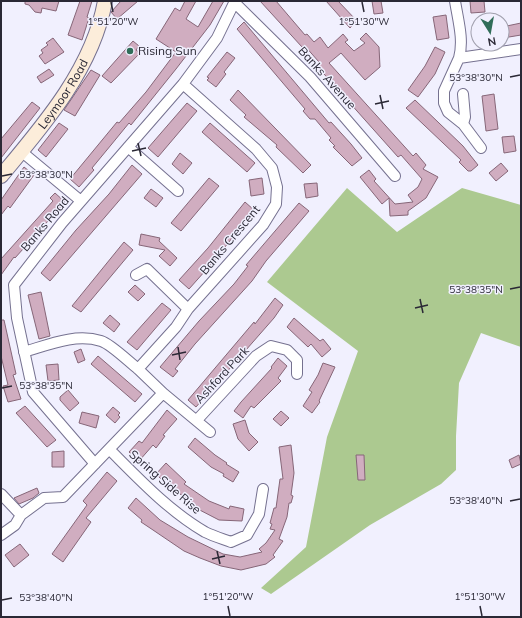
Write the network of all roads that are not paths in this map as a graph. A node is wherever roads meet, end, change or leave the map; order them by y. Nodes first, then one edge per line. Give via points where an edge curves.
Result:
1 (105, 1) edge
2 (455, 1) edge
3 (235, 2) edge
4 (521, 49) edge
5 (459, 58) junction
6 (183, 84) junction
7 (463, 94) dead end
8 (463, 124) junction
9 (128, 147) junction
10 (481, 148) dead end
11 (22, 152) junction
12 (1, 176) edge
13 (395, 176) dead end
14 (178, 191) dead end
15 (81, 201) junction
16 (136, 275) dead end
17 (188, 309) junction
18 (24, 352) junction
19 (142, 373) junction
20 (297, 374) dead end
21 (163, 393) junction
22 (197, 420) junction
23 (210, 432) dead end
24 (110, 450) junction
25 (95, 464) junction
26 (263, 489) dead end
27 (1, 494) edge
28 (21, 514) junction
29 (1, 536) edge

1 - 11 street, Leymoor Road via 96,39 66,93
2 - 5 street via 461,38
3 - 6 street, Banks Road via 217,38
3 - 13 street, Banks Avenue via 310,77
4 - 5 street
5 - 8 street via 444,91 444,102 448,112
6 - 9 street, Banks Road
6 - 17 street, Banks Crescent via 256,149 272,168 277,187 276,204 263,225
7 - 8 street
8 - 10 street
9 - 14 street
9 - 15 street, Banks Road
11 - 12 street, Leymoor Road
11 - 15 street
15 - 18 street, Banks Road via 14,285
16 - 17 street via 148,265
17 - 19 street, Banks Crescent
18 - 19 street, Ashford Park via 66,340 85,338 102,341
18 - 25 street, Banks Road via 33,392
19 - 21 street, Ashford Park
20 - 22 street, Ashford Park via 297,360 287,350 271,346 256,356
21 - 22 street, Ashford Park
21 - 24 street
22 - 23 street, Ashford Park
24 - 25 street
24 - 26 street, Spring Side Rise via 187,520 207,533 231,542 247,534 259,514
25 - 28 street via 63,497 44,498
27 - 28 street
28 - 29 street via 15,525

